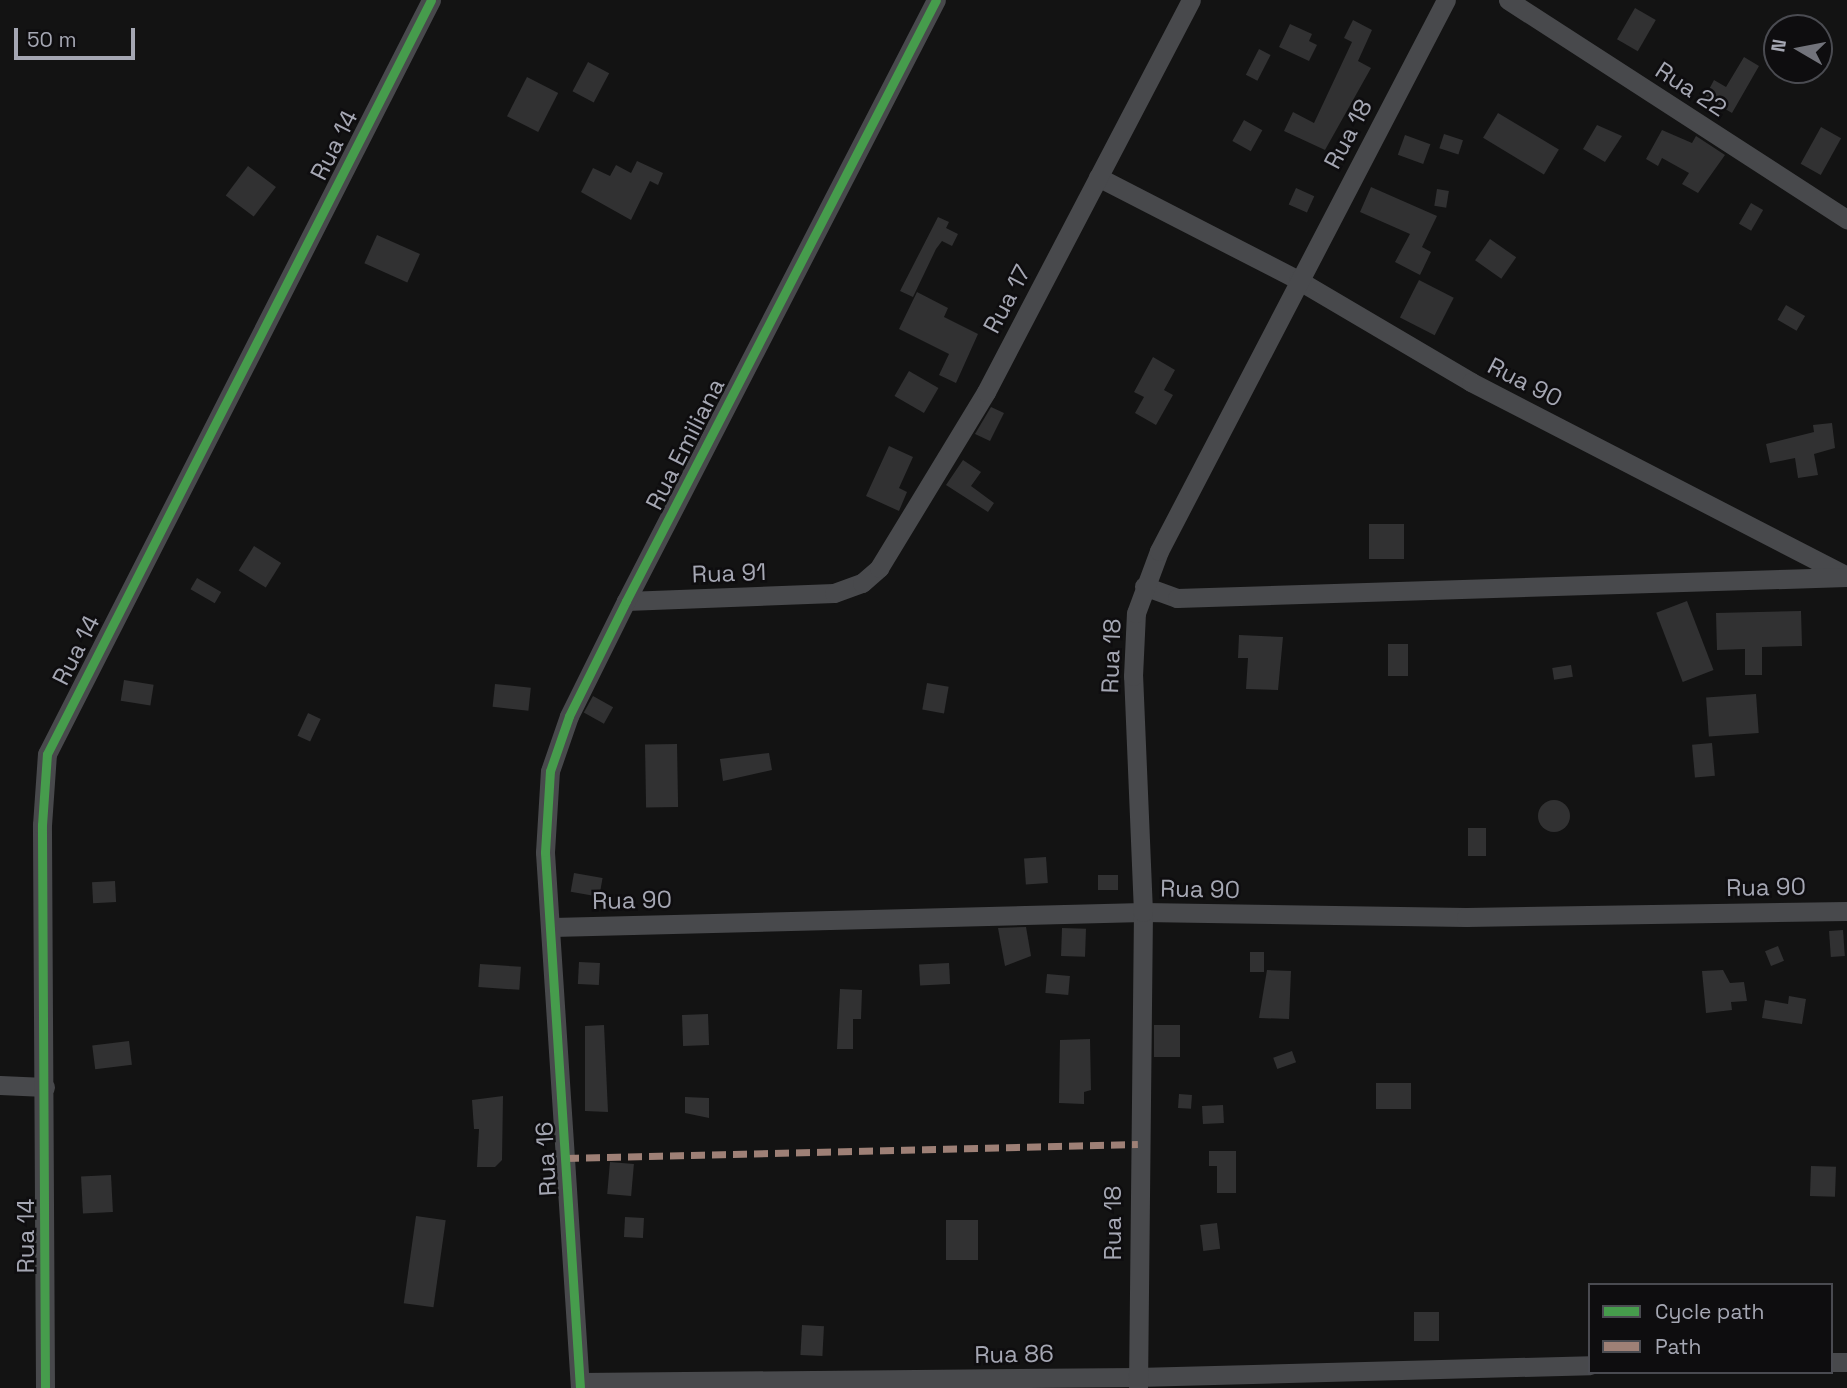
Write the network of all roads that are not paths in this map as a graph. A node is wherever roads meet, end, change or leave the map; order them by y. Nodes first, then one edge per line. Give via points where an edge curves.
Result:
1 (430, 0) edge
2 (936, 0) edge
3 (1191, 0) edge
4 (1446, 0) edge
5 (1508, 0) edge
6 (1098, 177) junction
7 (1847, 219) edge
8 (1298, 280) junction
9 (1847, 576) edge
10 (1144, 586) junction
11 (834, 593) joint
12 (626, 601) junction
13 (1847, 911) edge
14 (1143, 912) junction
15 (552, 927) junction
16 (0, 1085) edge
17 (45, 1087) junction
18 (1588, 1365) edge
19 (1138, 1382) edge
20 (580, 1385) edge
21 (45, 1388) edge

1 - 17 street, Rua 14 via 47,754 42,824
2 - 12 street, Rua Emiliana
3 - 6 street, Rua 17
4 - 8 street, Rua 18
5 - 7 street, Rua 22
6 - 8 street, Rua 90
6 - 11 street, Rua 17 via 986,392 895,545 862,583
8 - 9 street, Rua 90 via 1471,382
8 - 10 street, Rua 18
9 - 10 street via 1177,598
10 - 14 street, Rua 18 via 1133,647
11 - 12 street, Rua 91
12 - 15 street, Rua Emiliana via 569,716 550,771 545,852
13 - 14 street, Rua 90 via 1466,917
14 - 15 street, Rua 90
14 - 19 street, Rua 18
15 - 20 street, Rua 16
16 - 17 street
17 - 21 street, Rua 14
18 - 19 street, Rua 86
19 - 20 street, Rua 86

